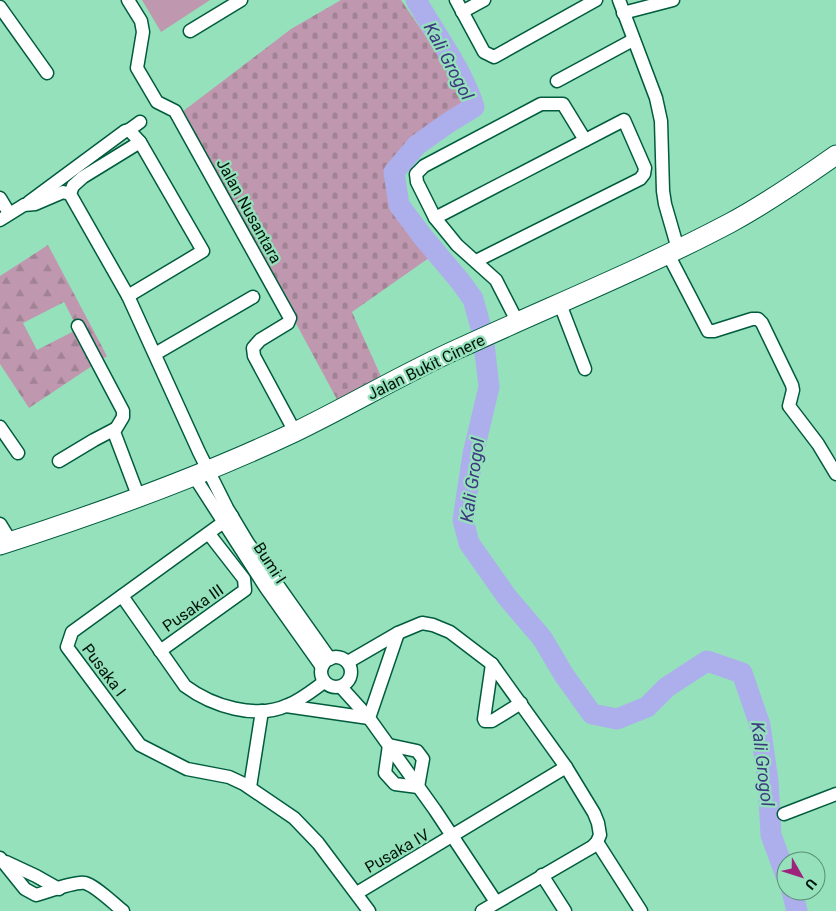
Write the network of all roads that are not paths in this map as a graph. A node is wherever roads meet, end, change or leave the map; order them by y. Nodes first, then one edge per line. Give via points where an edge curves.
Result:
1 (128, 0) edge
2 (241, 0) edge
3 (456, 0) edge
4 (484, 0) edge
5 (596, 0) edge
6 (619, 0) edge
7 (673, 0) edge
8 (0, 7) edge
9 (462, 12) junction
10 (623, 13) junction
11 (190, 31) dead end
12 (633, 40) junction
13 (47, 73) dead end
14 (557, 81) dead end
15 (140, 122) dead end
16 (129, 130) junction
17 (584, 140) junction
18 (140, 142) junction
19 (836, 155) edge
20 (68, 173) junction
21 (71, 190) junction
22 (0, 198) edge
23 (24, 205) junction
24 (4, 217) edge
25 (435, 218) junction
26 (673, 252) junction
27 (476, 261) junction
28 (128, 296) junction
29 (253, 297) dead end
30 (560, 304) junction
31 (518, 323) junction
32 (78, 326) dead end
33 (155, 354) junction
34 (585, 369) dead end
35 (0, 427) edge
36 (115, 429) junction
37 (295, 432) junction
38 (18, 452) dead end
39 (59, 461) dead end
40 (201, 473) junction
41 (836, 474) edge
42 (139, 498) junction
43 (228, 519) junction
44 (0, 524) edge
45 (209, 534) junction
46 (5, 543) edge
47 (122, 596) junction
48 (398, 633) junction
49 (160, 651) junction
50 (348, 662) junction
51 (326, 663) junction
52 (492, 664) junction
53 (324, 682) junction
54 (341, 687) junction
55 (521, 703) junction
56 (286, 706) junction
57 (258, 711) junction
58 (369, 718) junction
59 (389, 745) junction
60 (566, 767) junction
61 (247, 785) junction
62 (418, 787) junction
63 (836, 794) edge
64 (784, 814) dead end
65 (453, 836) junction
66 (597, 842) junction
67 (2, 860) edge
68 (542, 875) junction
69 (357, 893) junction
70 (496, 902) junction
71 (123, 911) edge
72 (369, 911) edge
73 (482, 911) edge
74 (565, 911) edge
75 (641, 911) edge

1 - 37 street, Jalan Nusantara via 141,21 143,32 137,68 157,102 175,111 290,318 288,323 253,348 254,356
2 - 11 street
3 - 9 street
4 - 9 street
5 - 9 street via 494,57 484,52
6 - 10 street
7 - 10 street
8 - 13 street
10 - 12 street
12 - 14 street
12 - 26 street via 656,98 661,121 663,192
15 - 16 street
16 - 18 street
16 - 20 street
17 - 25 street
17 - 25 street via 563,104 541,104 424,166 416,174
17 - 27 street via 624,120 645,168 644,174 640,179
18 - 21 street via 83,177
18 - 28 street via 203,250
19 - 26 main road, Jalan Bukit Cinere via 732,222
20 - 21 street, Bumi I
20 - 23 street
21 - 23 street
21 - 28 street, Bumi I
22 - 24 street
23 - 24 street
25 - 27 street via 457,245
26 - 30 main road, Jalan Bukit Cinere
26 - 41 street via 708,331 752,319 762,323 792,385 789,406
27 - 31 street via 496,280
28 - 33 street, Bumi I
29 - 33 street
30 - 31 main road, Jalan Bukit Cinere
30 - 34 street
31 - 37 main road, Jalan Bukit Cinere via 459,348
32 - 36 street via 123,410 124,417
33 - 40 street, Bumi I
35 - 38 street
36 - 39 street
36 - 42 street
37 - 40 main road, Jalan Bukit Cinere
40 - 42 main road, Jalan Bukit Cinere
40 - 43 street, Bumi I
42 - 46 main road, Jalan Bukit Cinere
43 - 45 street, Pusaka I
43 - 51 street, Bumi I via 248,543
44 - 46 street
45 - 47 street, Pusaka I
45 - 49 street, Pusaka III via 244,579 244,592
47 - 49 street
47 - 61 street, Pusaka I via 72,632 67,647 140,745 187,769 229,777
48 - 50 street
48 - 52 street via 422,623 433,625 450,632
48 - 58 street
49 - 57 street via 186,686 197,695 217,704
50 - 51 street via 340,657
50 - 54 street via 352,674
51 - 53 street via 322,677
52 - 55 street
52 - 55 street via 485,721 492,721
53 - 54 street via 334,688
53 - 56 street
54 - 58 street
55 - 60 street
56 - 57 street
56 - 58 street
57 - 61 street
58 - 59 street
59 - 62 street
59 - 62 street via 385,774 395,784
59 - 62 street via 417,751 424,759
60 - 65 street, Pusaka IV
60 - 66 street via 598,822 600,835
61 - 69 street via 294,818
62 - 65 street
63 - 64 street
65 - 69 street, Pusaka IV
65 - 70 street
66 - 68 street
66 - 75 street
67 - 71 street via 25,889 36,895 72,884 86,884
68 - 70 street
68 - 74 street
69 - 72 street
70 - 73 street

